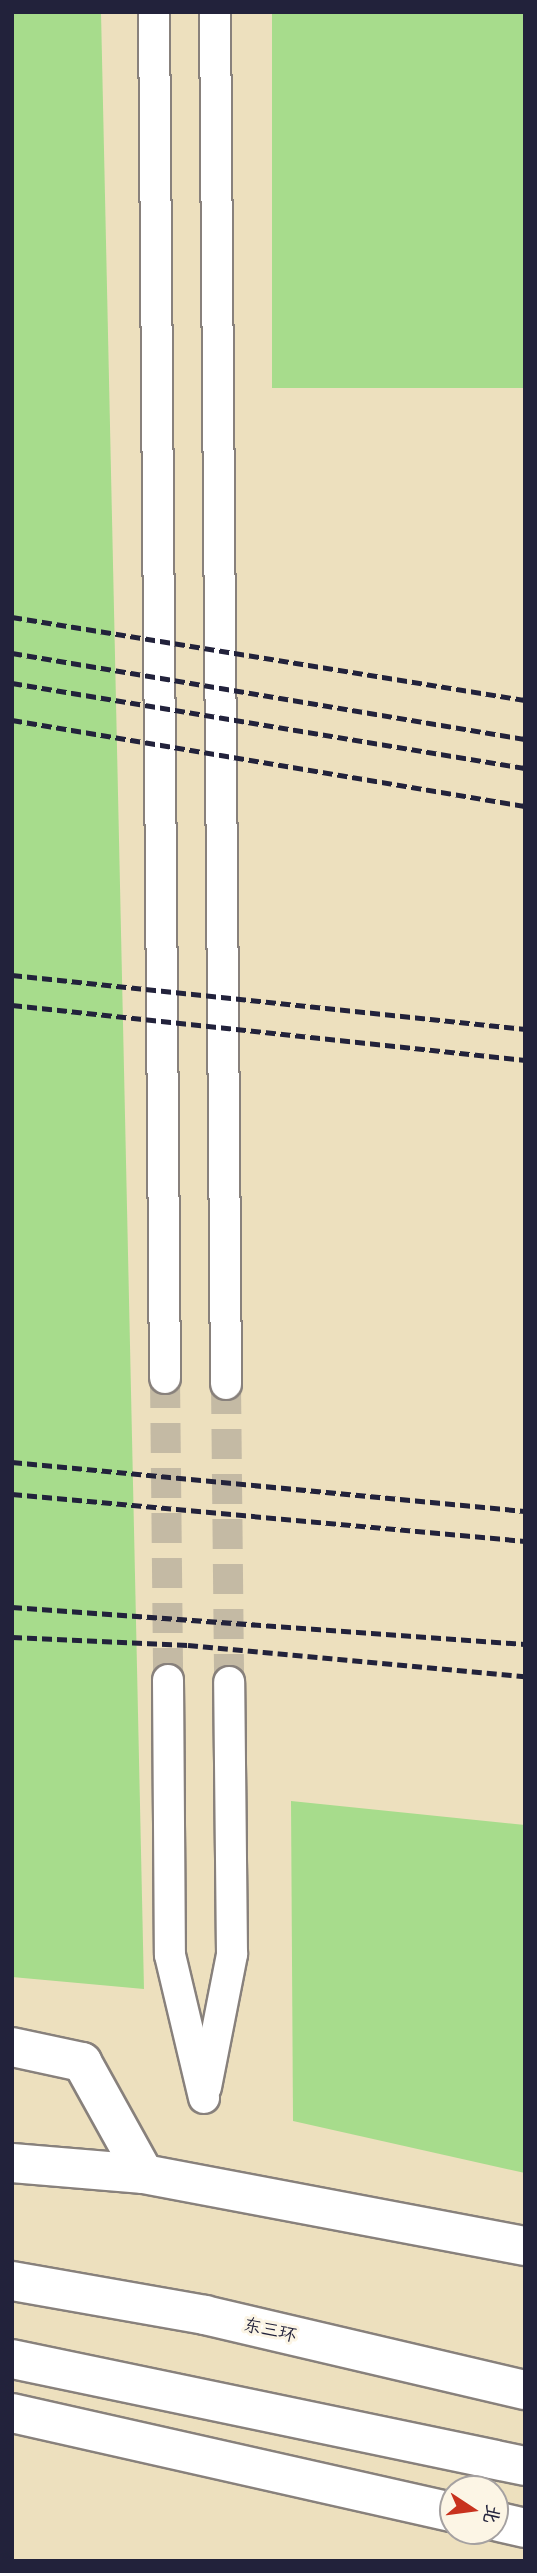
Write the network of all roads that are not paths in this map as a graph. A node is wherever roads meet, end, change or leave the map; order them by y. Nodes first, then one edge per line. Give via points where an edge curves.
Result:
1 (154, 12) edge
2 (215, 12) edge
3 (165, 1378) tunnel mouth
4 (226, 1384) tunnel mouth
5 (168, 1680) tunnel mouth
6 (229, 1682) tunnel mouth
7 (12, 2047) edge
8 (12, 2163) edge
9 (144, 2174) junction
10 (525, 2246) edge
11 (12, 2281) edge
12 (12, 2359) edge
13 (525, 2389) edge
14 (29, 2416) edge
15 (525, 2466) edge
16 (439, 2509) edge

1 - 3 street
2 - 4 street
5 - 6 street via 170,1955 204,2098 232,1954
7 - 9 street via 82,2062
8 - 9 street
9 - 10 street
11 - 13 street, 东三环 via 205,2315
12 - 15 street
14 - 16 street

